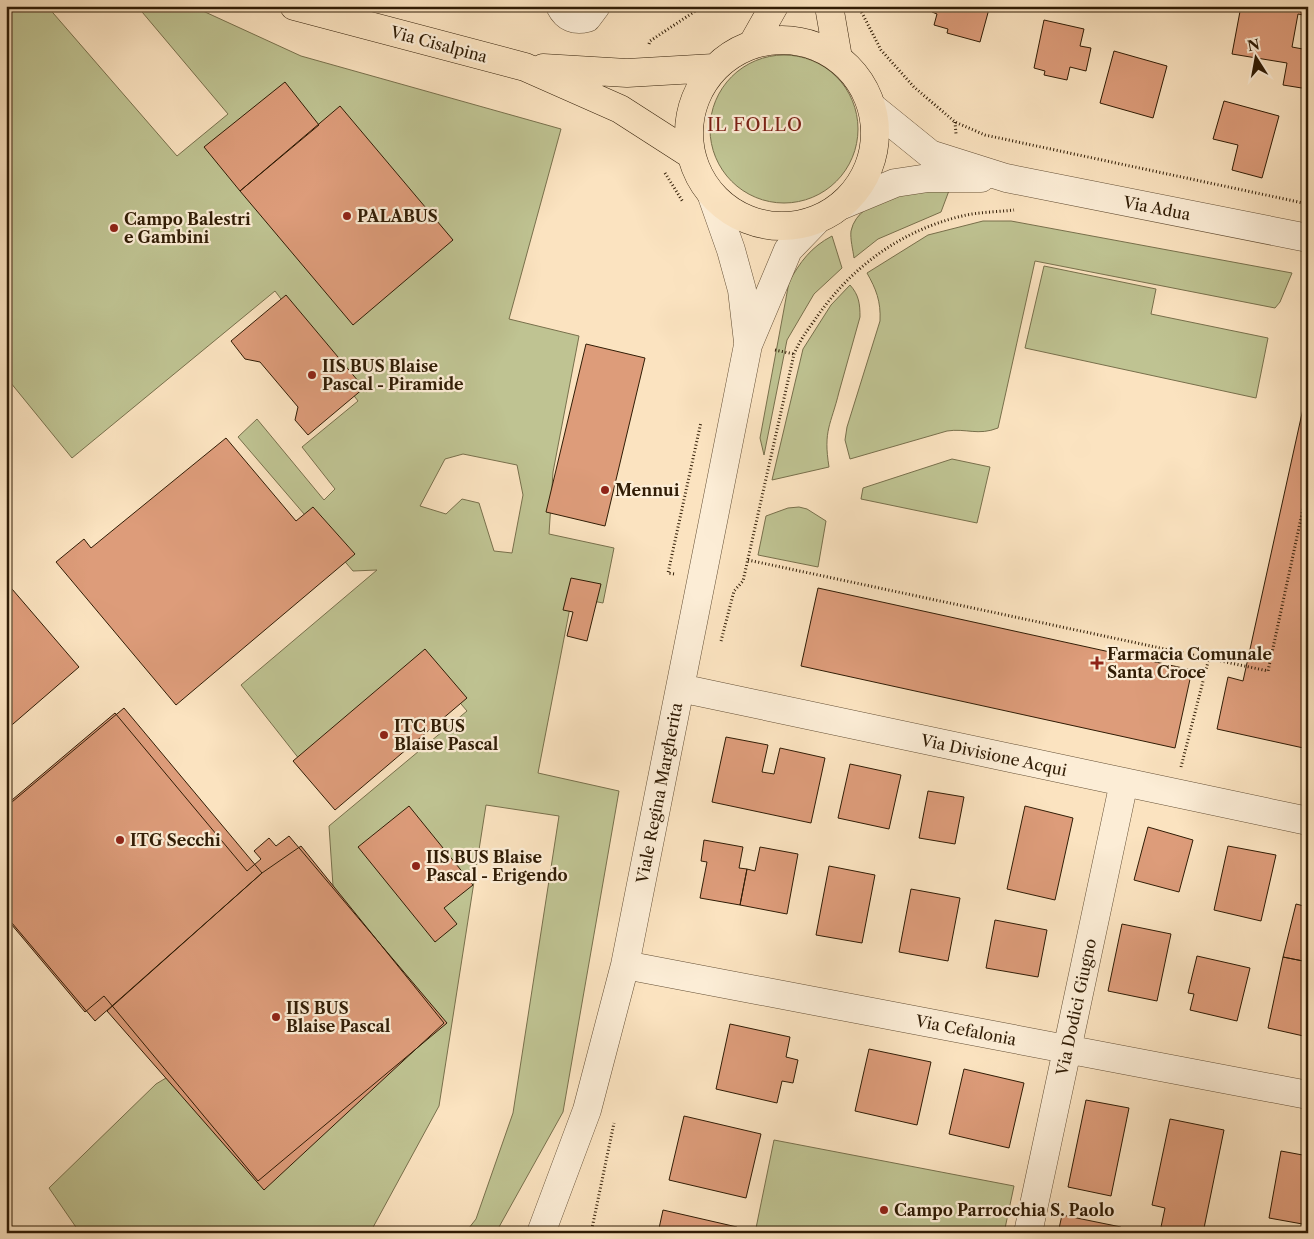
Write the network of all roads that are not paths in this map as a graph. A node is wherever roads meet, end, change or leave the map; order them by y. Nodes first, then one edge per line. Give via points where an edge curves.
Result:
1 (294, 6) edge
2 (560, 6) edge
3 (596, 6) edge
4 (774, 6) edge
5 (829, 6) edge
6 (752, 44) junction
7 (838, 58) junction
8 (525, 67) junction
9 (714, 68) junction
10 (872, 107) junction
11 (690, 154) junction
12 (1006, 178) junction
13 (712, 196) junction
14 (842, 205) junction
15 (817, 220) junction
16 (1308, 238) edge
17 (748, 345) junction
18 (680, 688) junction
19 (1124, 782) junction
20 (1308, 821) edge
21 (625, 965) junction
22 (1067, 1049) junction
23 (1308, 1096) edge
24 (541, 1233) edge
25 (1028, 1233) edge

1 - 8 main road, Via Cisalpina
2 - 3 street via 564,14 575,19 587,18
4 - 6 main road, Viale Regina Margherita
5 - 7 main road
6 - 7 main road, Viale Regina Margherita via 781,40 811,44
6 - 9 main road, Viale Regina Margherita
7 - 10 main road, Viale Regina Margherita via 856,77
8 - 9 main road, Via Cisalpina via 627,73
8 - 11 main road, Via Cisalpina via 620,109
9 - 11 main road, Viale Regina Margherita via 691,108
10 - 12 street, Via Adua via 930,154
10 - 14 main road, Viale Regina Margherita via 876,134 871,160 860,185
11 - 13 main road, Viale Regina Margherita via 698,177
12 - 14 street, Via Adua via 928,178 895,183
12 - 16 street, Via Adua
13 - 15 main road, Viale Regina Margherita via 734,214 761,224 789,227
13 - 17 street, Viale Regina Margherita via 742,290
14 - 15 main road, Viale Regina Margherita
15 - 17 street, Viale Regina Margherita via 788,250
17 - 18 street, Viale Regina Margherita
18 - 19 street, Via Divisione Acqui
18 - 21 street, Viale Regina Margherita
19 - 20 street, Via Divisione Acqui
19 - 22 street, Via Dodici Giugno
21 - 22 street, Via Cefalonia
21 - 24 street, Viale Regina Margherita via 587,1110
22 - 23 street, Via Cefalonia
22 - 25 street, Via Dodici Giugno

